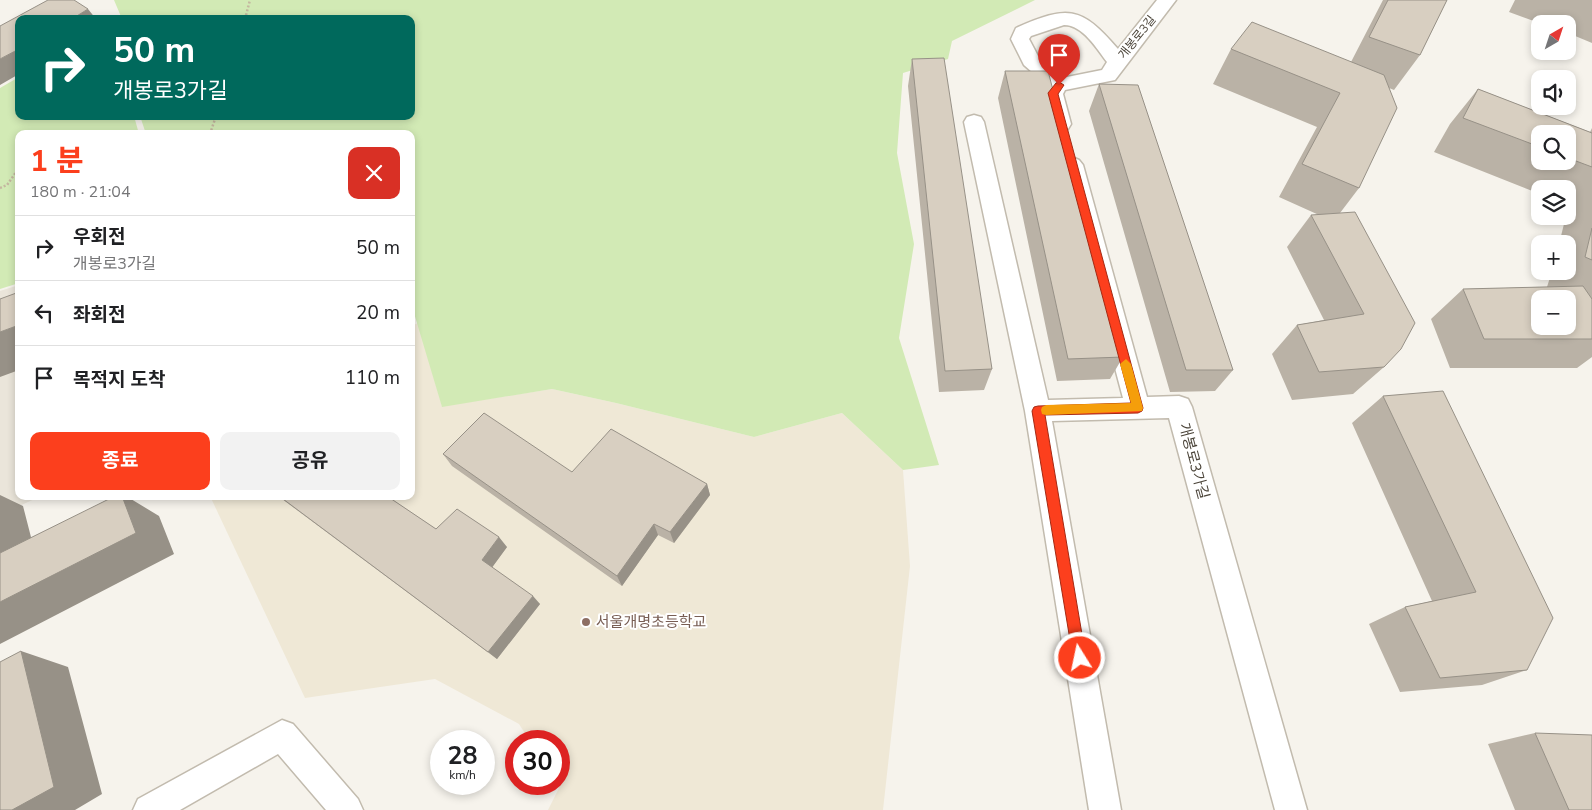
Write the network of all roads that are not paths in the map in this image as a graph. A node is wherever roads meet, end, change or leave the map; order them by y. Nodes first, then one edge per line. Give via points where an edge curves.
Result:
1 (1167, 0) edge
2 (1113, 68) junction
3 (1059, 85) junction
4 (974, 122) dead end
5 (1138, 408) junction
6 (1038, 411) junction
7 (190, 800) edge
8 (149, 810) edge
9 (347, 810) edge
10 (1105, 810) edge
11 (1291, 810) edge

1 - 2 street, 개봉로3길
2 - 3 street
2 - 3 street via 1084,24 1075,19 1023,32 1020,39 1025,55
3 - 5 street via 1053,93
4 - 6 street
5 - 6 street, 개봉로3가길
5 - 11 street, 개봉로3가길 via 1180,407
6 - 10 street
7 - 8 street
7 - 9 street via 282,735

